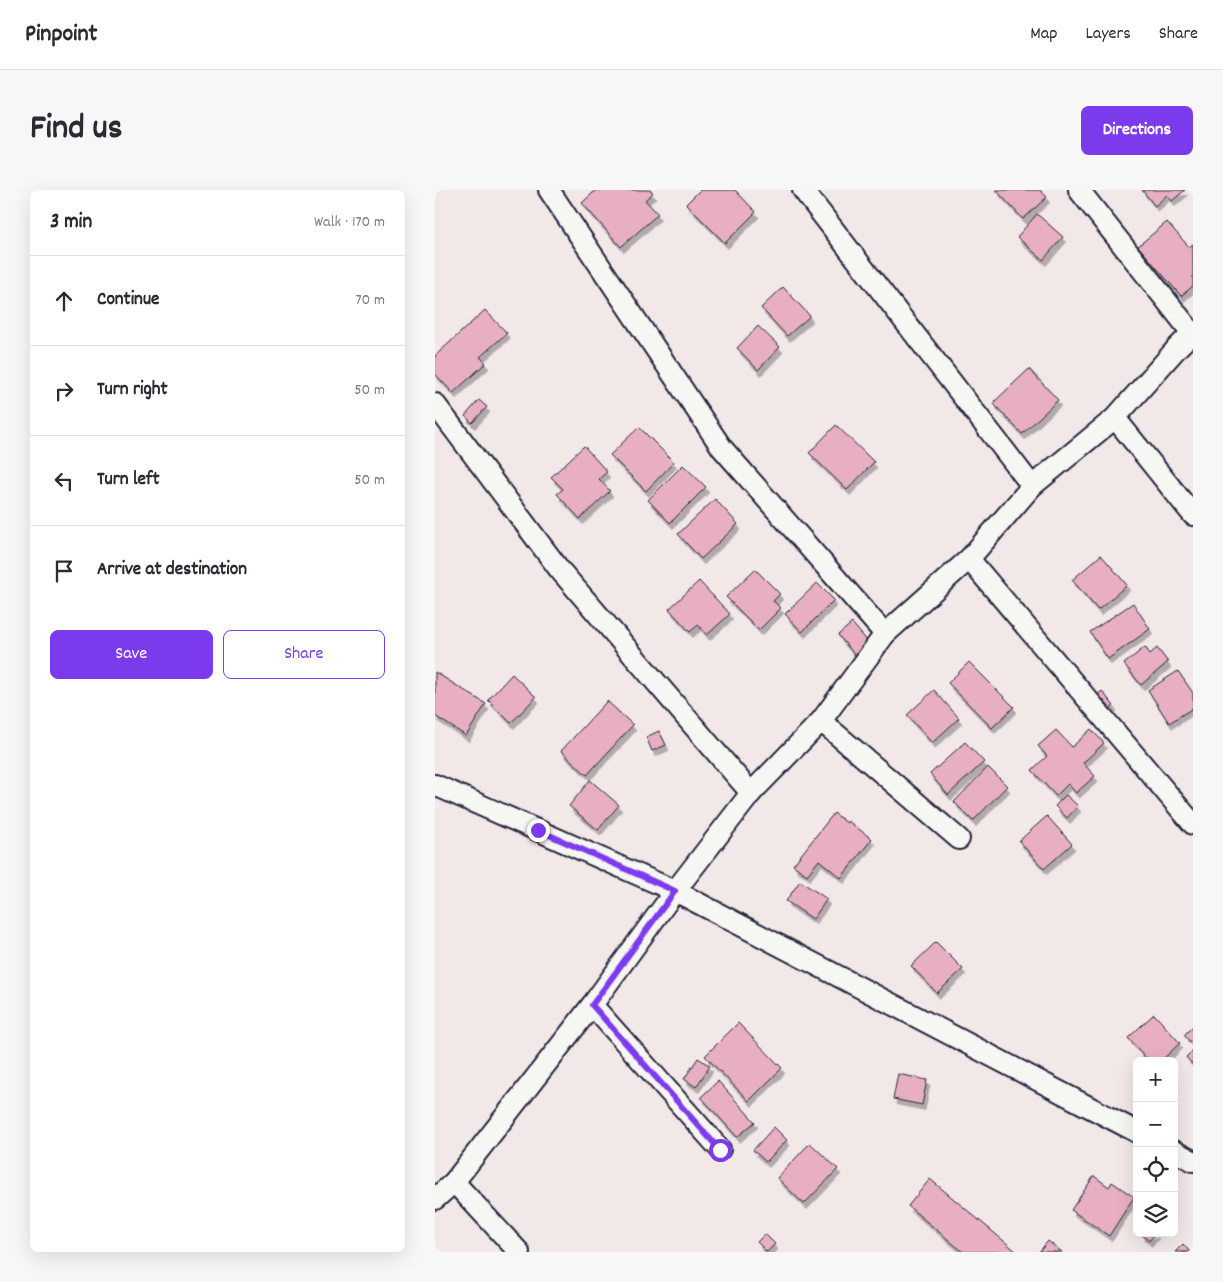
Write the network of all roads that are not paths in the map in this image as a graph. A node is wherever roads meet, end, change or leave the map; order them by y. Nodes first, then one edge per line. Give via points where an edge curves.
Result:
1 (549, 190) edge
2 (803, 190) edge
3 (1079, 190) edge
4 (1193, 333) edge
5 (435, 404) edge
6 (1115, 418) junction
7 (1032, 486) junction
8 (1193, 515) edge
9 (969, 559) junction
10 (885, 634) junction
11 (821, 721) junction
12 (435, 785) edge
13 (751, 793) junction
14 (1193, 824) edge
15 (959, 839) dead end
16 (675, 891) junction
17 (592, 1005) junction
18 (1133, 1130) edge
19 (720, 1150) dead end
20 (1178, 1153) edge
21 (1193, 1161) edge
22 (454, 1182) junction
23 (435, 1198) edge
24 (519, 1252) edge

1 - 10 street via 722,448
2 - 7 street
3 - 4 street
4 - 6 street
5 - 13 street via 559,569
6 - 7 street
6 - 8 street
7 - 9 street
9 - 10 street
9 - 14 street
10 - 11 street
11 - 13 street
11 - 15 street
12 - 16 street
13 - 16 street
16 - 17 street
16 - 18 street
17 - 19 street
17 - 22 street
20 - 21 street
22 - 23 street
22 - 24 street

